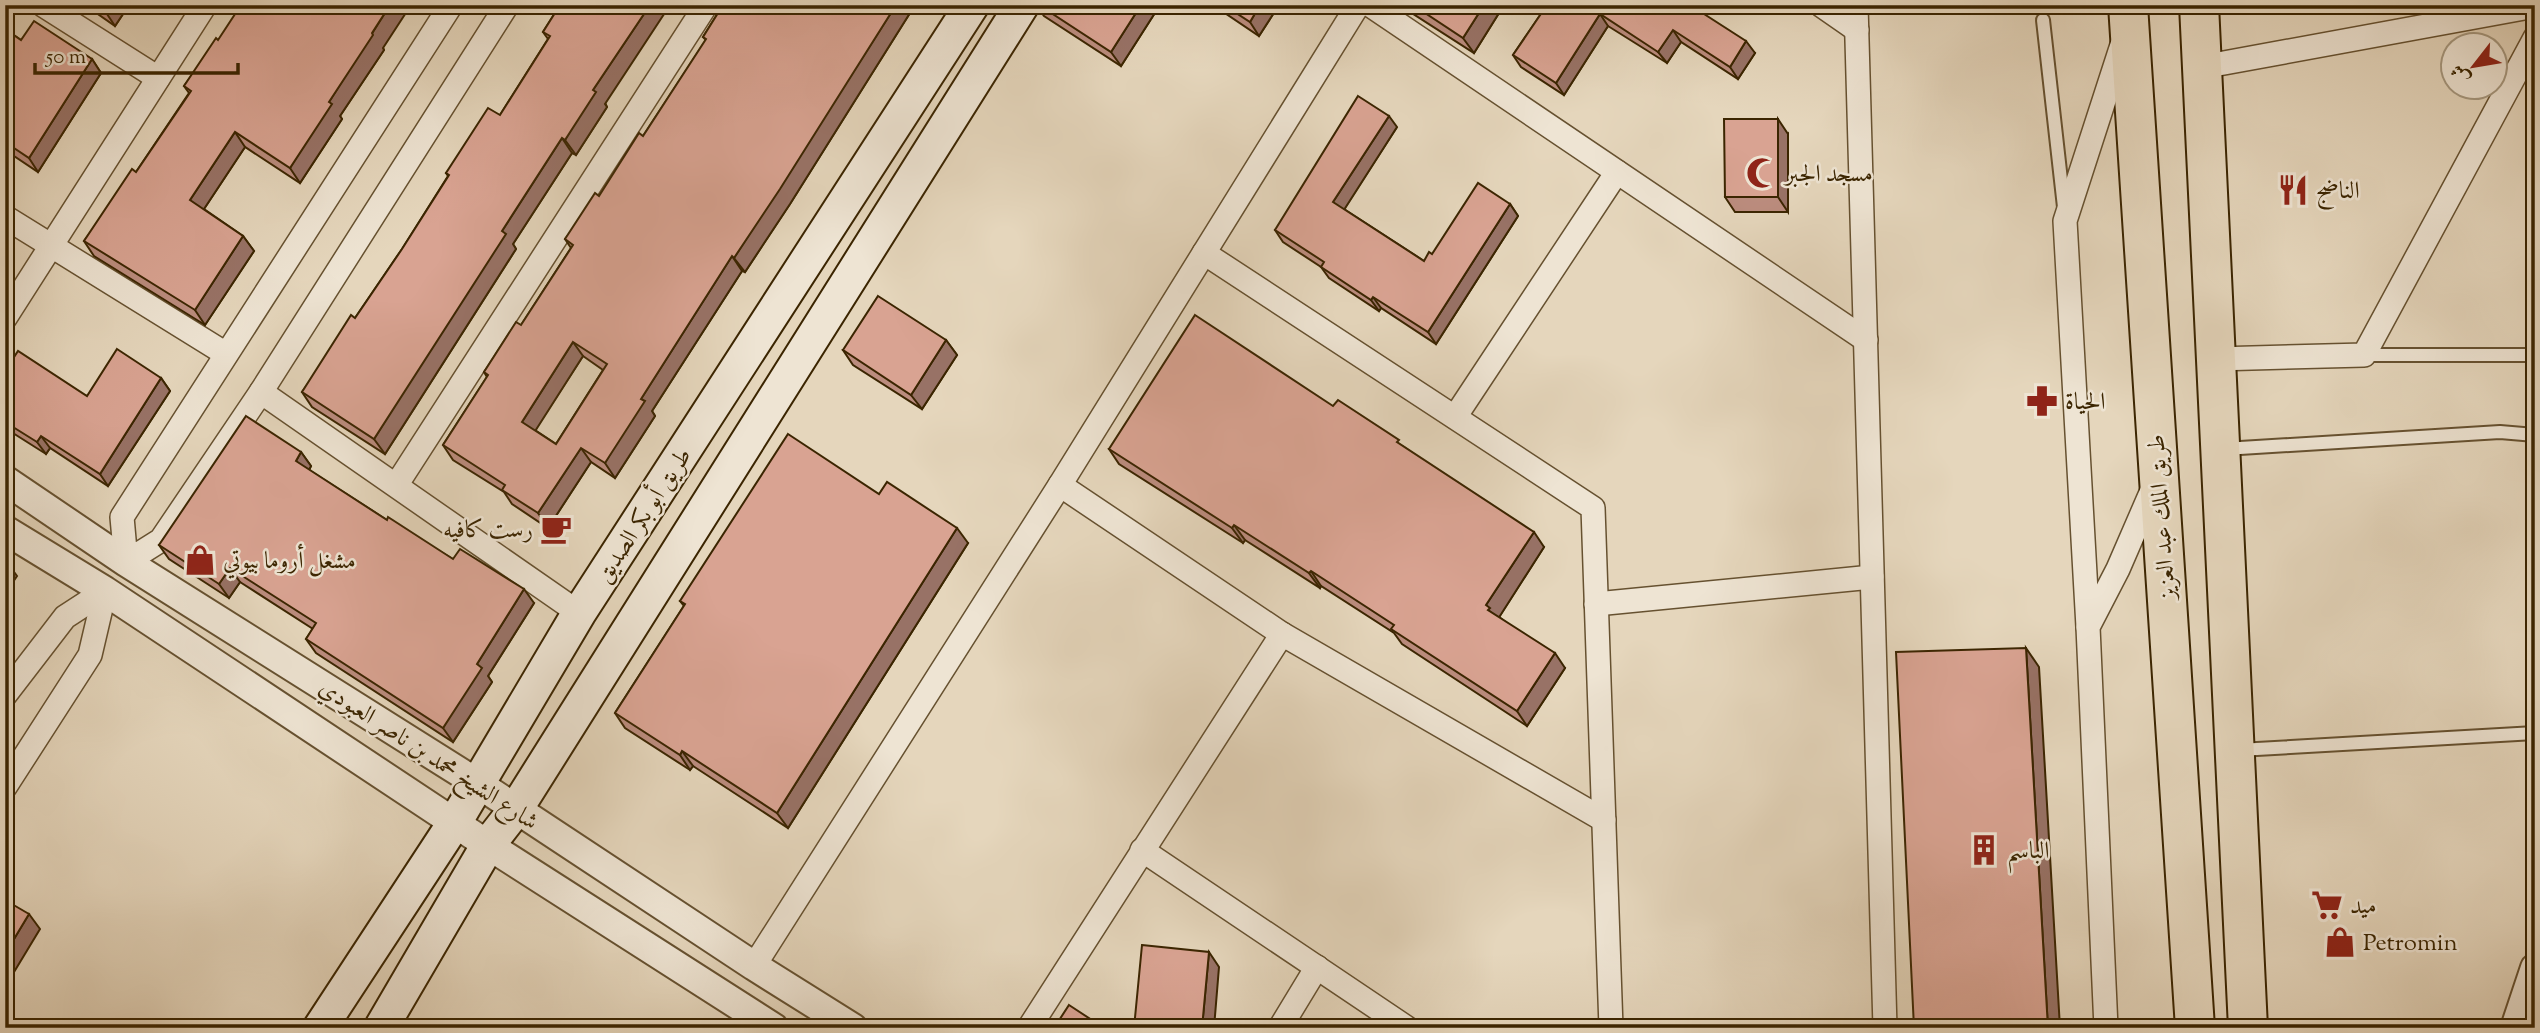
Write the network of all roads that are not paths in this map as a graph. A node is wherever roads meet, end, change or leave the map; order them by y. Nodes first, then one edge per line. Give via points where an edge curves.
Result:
1 (43, 5) edge
2 (205, 5) edge
3 (451, 5) edge
4 (506, 5) edge
5 (706, 5) edge
6 (972, 5) edge
7 (1022, 5) edge
8 (1357, 5) edge
9 (1370, 5) edge
10 (1821, 5) edge
11 (1856, 5) edge
12 (2199, 5) edge
13 (2535, 6) edge
14 (2128, 15) edge
15 (2417, 16) edge
16 (2043, 20) dead end
17 (1857, 30) junction
18 (2535, 38) edge
19 (2202, 68) junction
20 (158, 78) junction
21 (1617, 172) junction
22 (5, 218) edge
23 (2066, 221) junction
24 (50, 246) junction
25 (1204, 253) junction
26 (5, 318) edge
27 (1866, 340) junction
28 (226, 354) junction
29 (2364, 355) junction
30 (2535, 355) edge
31 (2216, 359) junction
32 (261, 392) junction
33 (1455, 417) junction
34 (2535, 435) edge
35 (2221, 449) junction
36 (2159, 476) junction
37 (5, 480) edge
38 (397, 484) junction
39 (1060, 485) junction
40 (5, 530) edge
41 (126, 562) junction
42 (1872, 577) junction
43 (105, 591) junction
44 (1596, 604) junction
45 (579, 613) junction
46 (2088, 627) junction
47 (1282, 634) junction
48 (5, 695) edge
49 (2535, 733) edge
50 (2235, 751) junction
51 (477, 783) junction
52 (5, 787) edge
53 (516, 809) junction
54 (1604, 820) junction
55 (455, 822) junction
56 (488, 845) junction
57 (1142, 850) junction
58 (754, 966) junction
59 (1317, 967) junction
60 (2535, 968) edge
61 (320, 1028) edge
62 (381, 1028) edge
63 (774, 1028) edge
64 (853, 1028) edge
65 (1029, 1028) edge
66 (1280, 1028) edge
67 (1407, 1028) edge
68 (1611, 1028) edge
69 (1885, 1028) edge
70 (2106, 1028) edge
71 (2195, 1028) edge
72 (2248, 1028) edge
73 (2515, 1028) edge

1 - 20 street
2 - 20 street
3 - 28 street
4 - 32 street
5 - 38 street
6 - 45 main road, طريق أبو بكر الصديق
7 - 53 main road, طريق أبو بكر الصديق
8 - 25 street
9 - 21 street
10 - 17 street
11 - 17 street
12 - 19 highway
13 - 15 street
14 - 23 street
14 - 36 highway, طريق الملك عبد العزيز
15 - 19 street
16 - 23 lane
17 - 27 street
18 - 29 street
19 - 31 highway
20 - 24 street
21 - 27 street
21 - 33 street
22 - 24 street
23 - 46 street
24 - 26 street
24 - 28 street
25 - 33 street
25 - 39 street
27 - 42 street
28 - 41 street via 122,517
29 - 30 lane
29 - 31 street
31 - 35 highway
32 - 38 street
32 - 41 street via 161,540
33 - 44 street via 1593,508
34 - 35 lane via 2500,432
35 - 50 highway
36 - 46 street
36 - 71 highway, طريق الملك عبد العزيز
37 - 41 street, شارع الشيخ محمد بن ناصر العبودي
38 - 45 street
39 - 47 street
39 - 58 street
40 - 43 street, شارع الشيخ محمد بن ناصر العبودي
41 - 51 street, شارع الشيخ محمد بن ناصر العبودي
42 - 44 street
42 - 69 street
43 - 48 street via 65,617
43 - 52 street via 90,655
43 - 55 street, شارع الشيخ محمد بن ناصر العبودي
44 - 54 street
45 - 51 main road, طريق أبو بكر الصديق
46 - 70 street
47 - 54 street
47 - 57 street
49 - 50 lane
50 - 72 highway
51 - 53 street, شارع الشيخ محمد بن ناصر العبودي
51 - 55 main road, طريق أبو بكر الصديق
53 - 56 main road, طريق أبو بكر الصديق
53 - 58 street, شارع الشيخ محمد بن ناصر العبودي
54 - 68 street
55 - 56 street, شارع الشيخ محمد بن ناصر العبودي
55 - 61 main road, طريق أبو بكر الصديق
56 - 62 main road, طريق أبو بكر الصديق
56 - 63 street, شارع الشيخ محمد بن ناصر العبودي
57 - 59 street
57 - 65 street
58 - 64 street, شارع الشيخ محمد بن ناصر العبودي
59 - 66 street
59 - 67 street
60 - 73 street

